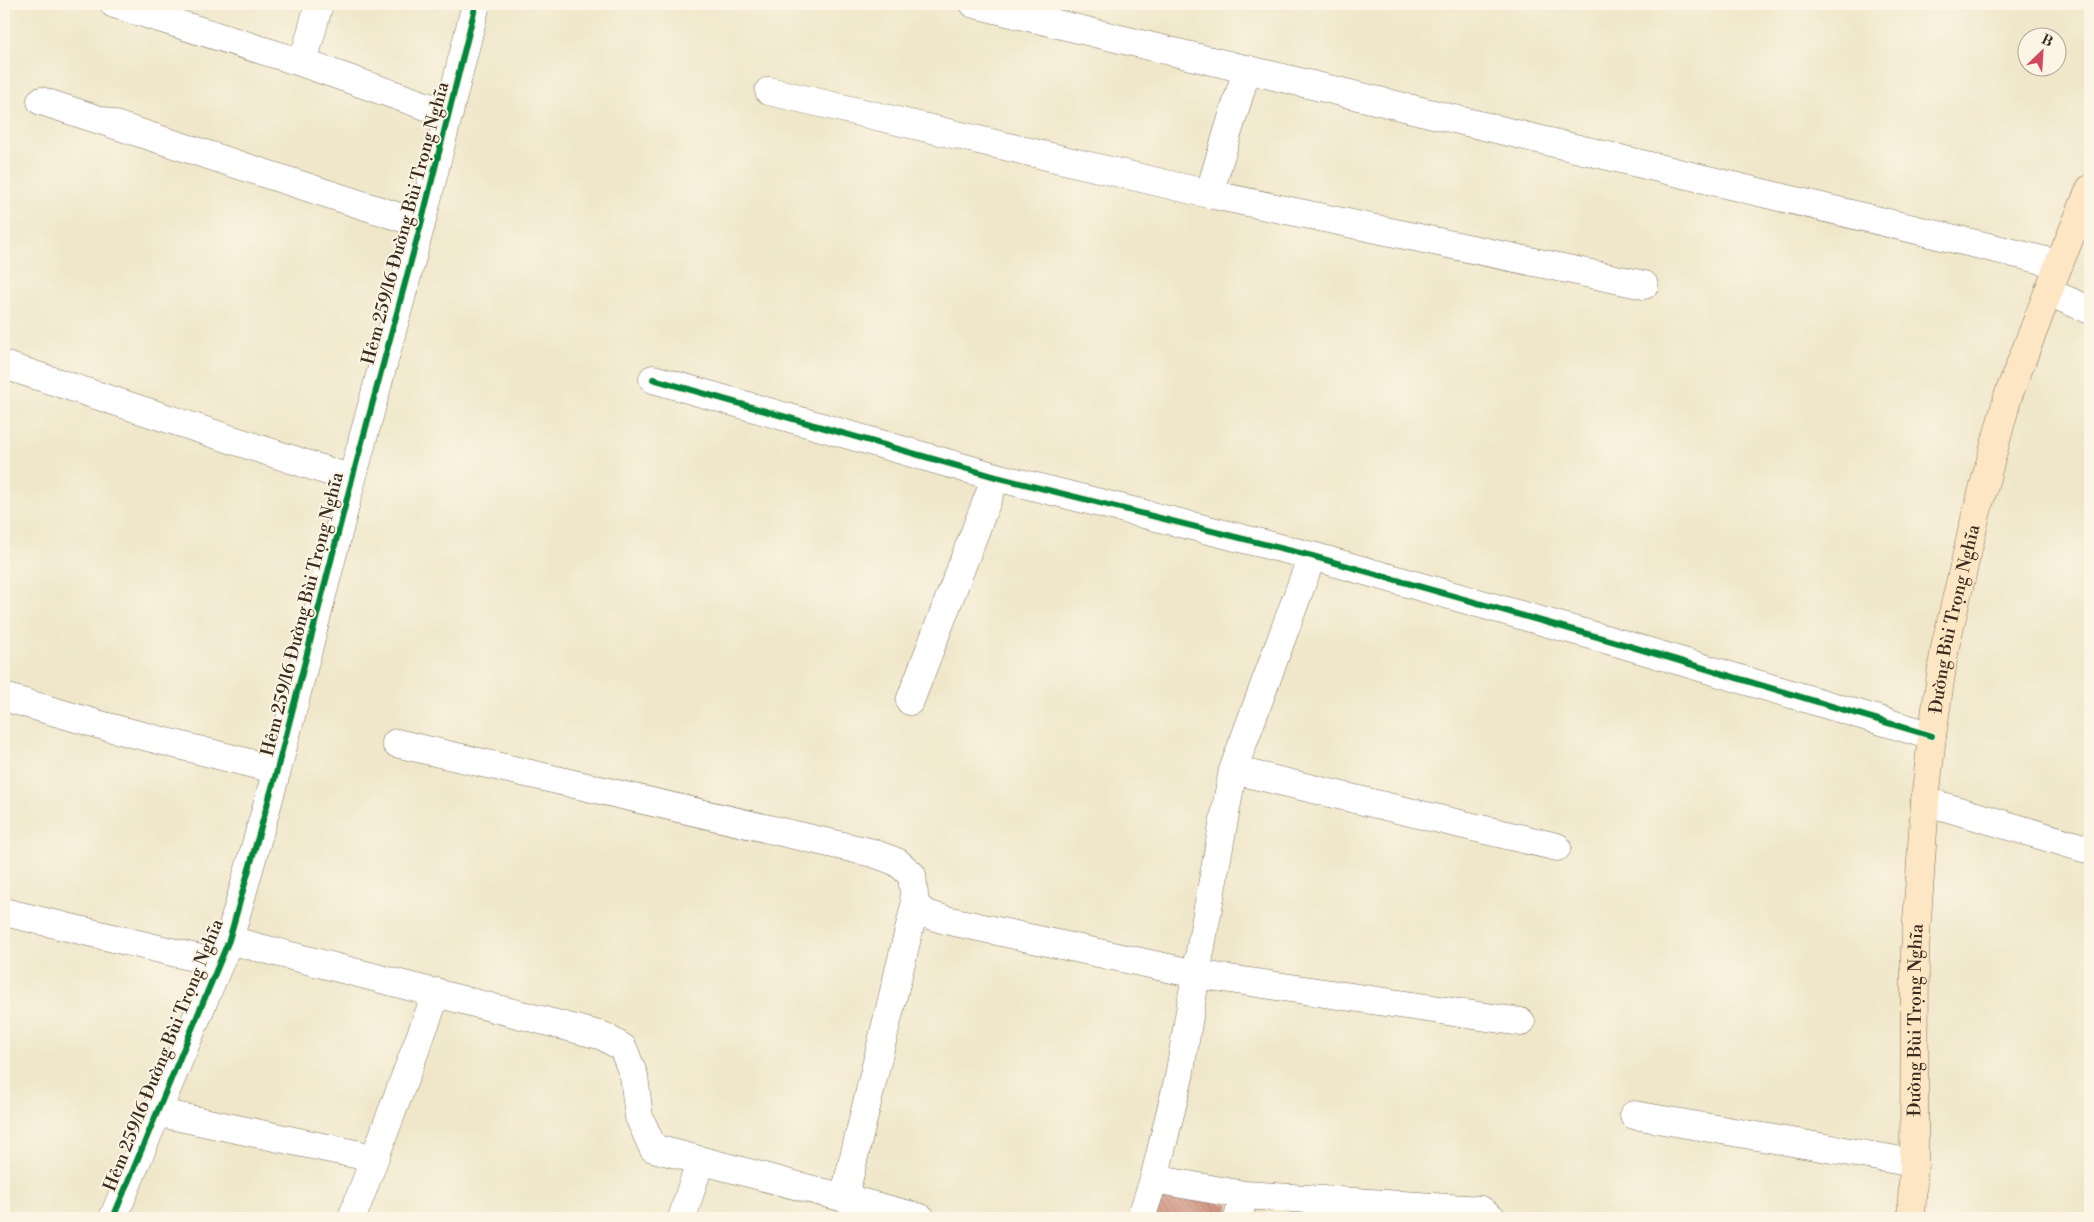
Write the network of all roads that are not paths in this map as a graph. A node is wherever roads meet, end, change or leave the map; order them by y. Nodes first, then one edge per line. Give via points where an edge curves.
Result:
1 (114, 4) edge
2 (319, 4) edge
3 (476, 4) edge
4 (974, 4) edge
5 (303, 63) junction
6 (1247, 69) junction
7 (769, 91) dead end
8 (41, 101) dead end
9 (449, 114) junction
10 (2090, 189) edge
11 (1209, 194) junction
12 (422, 224) junction
13 (2059, 264) junction
14 (1644, 285) dead end
15 (2048, 292) junction
16 (2090, 310) edge
17 (4, 365) edge
18 (653, 379) dead end
19 (996, 477) junction
20 (352, 479) junction
21 (1312, 556) junction
22 (4, 697) edge
23 (910, 701) dead end
24 (1932, 736) junction
25 (396, 743) dead end
26 (277, 770) junction
27 (1234, 770) junction
28 (1925, 801) junction
29 (1557, 847) dead end
30 (2090, 850) edge
31 (915, 905) junction
32 (4, 912) edge
33 (224, 951) junction
34 (1196, 974) junction
35 (437, 992) junction
36 (1521, 1022) dead end
37 (156, 1112) junction
38 (1634, 1115) dead end
39 (374, 1158) junction
40 (700, 1161) junction
41 (1914, 1163) junction
42 (1154, 1179) junction
43 (844, 1198) junction
44 (1241, 1207) edge
45 (113, 1218) edge
46 (352, 1218) edge
47 (682, 1218) edge
48 (921, 1218) edge
49 (1141, 1218) edge
50 (1492, 1218) edge
51 (1911, 1218) edge

1 - 5 street
2 - 5 street
3 - 9 street, Hẻm 259/16 Đường Bùi Trọng Nghĩa
4 - 6 street
5 - 9 street
6 - 11 street
6 - 13 street
7 - 11 street
8 - 12 street
9 - 12 street, Hẻm 259/16 Đường Bùi Trọng Nghĩa
10 - 13 street, Đường Bùi Trọng Nghĩa
11 - 14 street
12 - 20 street, Hẻm 259/16 Đường Bùi Trọng Nghĩa
13 - 15 street, Đường Bùi Trọng Nghĩa
15 - 16 street
15 - 24 street, Đường Bùi Trọng Nghĩa via 2008,396 1975,519 1945,647
17 - 20 street
18 - 19 street
19 - 21 street
19 - 23 street
20 - 26 street, Hẻm 259/16 Đường Bùi Trọng Nghĩa
21 - 24 street
21 - 27 street
22 - 26 street
24 - 28 street, Đường Bùi Trọng Nghĩa
25 - 31 street via 873,853 897,862 912,875
26 - 33 street, Hẻm 259/16 Đường Bùi Trọng Nghĩa
27 - 29 street
27 - 34 street
28 - 30 street
28 - 41 street, Đường Bùi Trọng Nghĩa via 1914,950
31 - 34 street via 926,914 946,920
31 - 43 street
32 - 33 street
33 - 35 street
33 - 37 street, Hẻm 259/16 Đường Bùi Trọng Nghĩa
34 - 36 street
34 - 42 street via 1179,1077
35 - 39 street
35 - 40 street via 603,1036 623,1048 634,1076 640,1117 654,1148
37 - 39 street
37 - 45 street, Hẻm 259/16 Đường Bùi Trọng Nghĩa
38 - 41 street
39 - 46 street
40 - 43 street
40 - 47 street
41 - 51 street, Đường Bùi Trọng Nghĩa
42 - 44 street
42 - 49 street
43 - 48 street
44 - 50 street via 1480,1210

